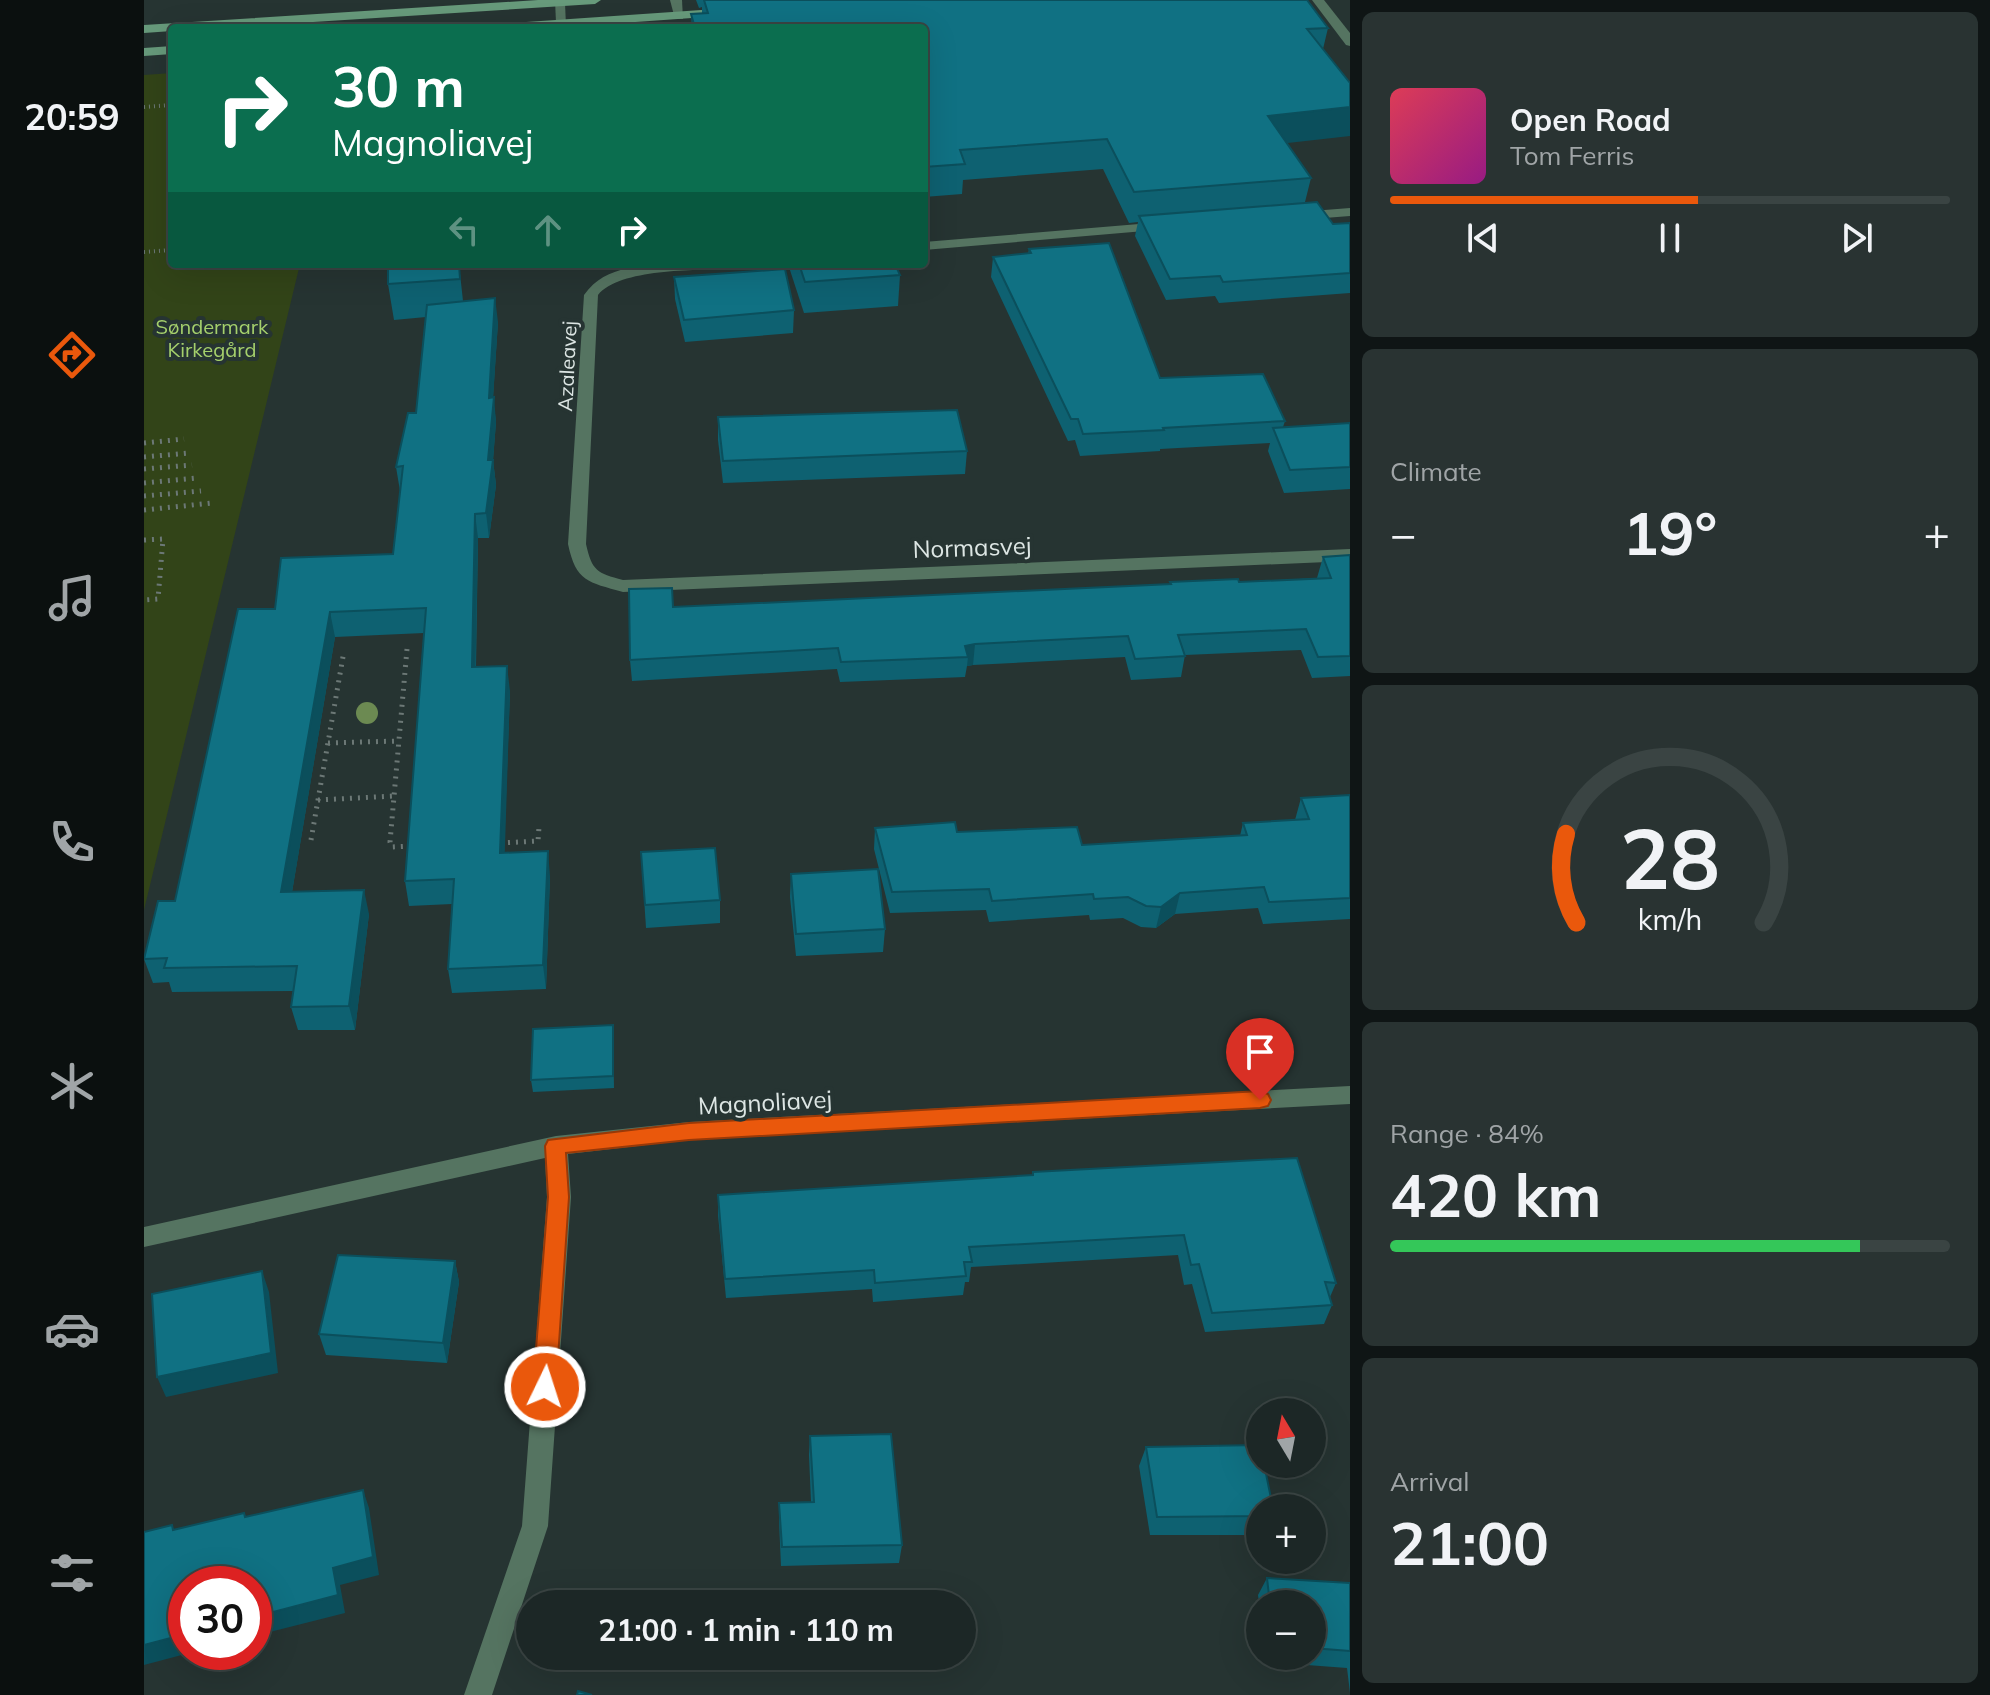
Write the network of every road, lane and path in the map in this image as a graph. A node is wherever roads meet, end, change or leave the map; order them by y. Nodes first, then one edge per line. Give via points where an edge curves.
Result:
1 (595, 0) edge
2 (676, 0) edge
3 (1318, 0) edge
4 (559, 3) junction
5 (724, 13) edge
6 (679, 16) junction
7 (562, 23) junction
8 (224, 24) edge
9 (549, 24) edge
10 (168, 27) edge
11 (144, 29) edge
12 (1350, 42) edge
13 (168, 50) edge
14 (144, 52) edge
15 (168, 105) edge
16 (144, 107) edge
17 (1350, 212) edge
18 (1277, 218) edge
19 (1178, 225) edge
20 (928, 246) edge
21 (168, 250) edge
22 (144, 252) edge
23 (684, 268) edge
24 (184, 439) dead end
25 (144, 443) edge
26 (189, 453) dead end
27 (144, 457) edge
28 (192, 465) dead end
29 (144, 469) edge
30 (196, 478) dead end
31 (144, 483) edge
32 (201, 491) dead end
33 (144, 496) edge
34 (212, 503) dead end
35 (144, 510) edge
36 (144, 540) edge
37 (1350, 555) edge
38 (597, 579) joint
39 (144, 600) edge
40 (407, 649) dead end
41 (344, 651) dead end
42 (399, 741) junction
43 (328, 743) junction
44 (394, 796) junction
45 (318, 800) junction
46 (539, 827) dead end
47 (311, 840) dead end
48 (494, 843) edge
49 (421, 846) edge
50 (1349, 1099) edge
51 (556, 1146) junction
52 (144, 1237) edge
53 (478, 1695) edge

1 - 4 street
2 - 6 street
3 - 12 street
4 - 7 street
4 - 8 street
5 - 6 street
6 - 7 street
7 - 9 street
10 - 11 street
13 - 14 street
15 - 16 path
17 - 18 street
19 - 20 street
21 - 22 path
23 - 38 street, Azaleavej via 627,273 602,281 591,295 577,544 582,567
24 - 25 path
26 - 27 path
28 - 29 path
30 - 31 path
32 - 33 path
34 - 35 path
36 - 39 path via 163,539 158,599
37 - 38 street, Normasvej via 623,586
40 - 42 path
41 - 43 path
42 - 43 path
42 - 44 path
43 - 45 path
44 - 45 path
44 - 49 path via 392,847
45 - 47 path
46 - 48 path via 538,841
50 - 51 street, Magnoliavej via 689,1131
51 - 52 street, Magnoliavej
51 - 53 street via 559,1197 535,1526

